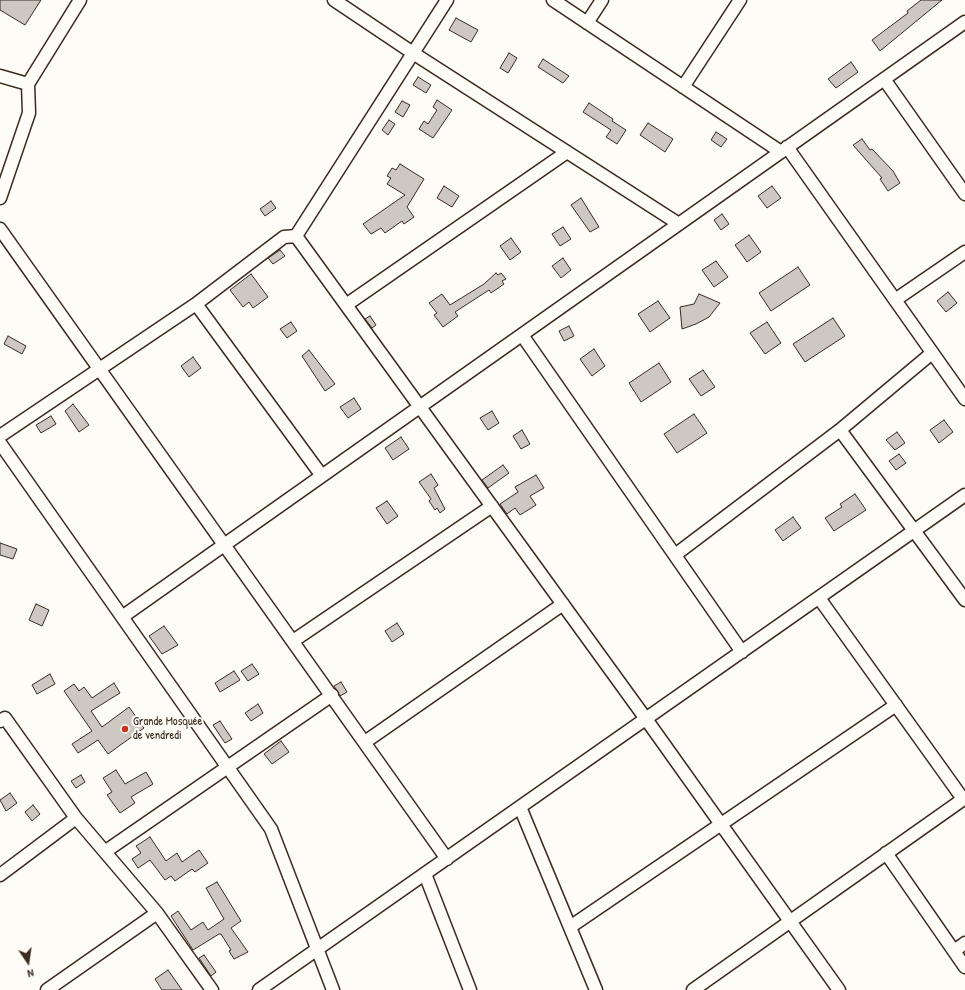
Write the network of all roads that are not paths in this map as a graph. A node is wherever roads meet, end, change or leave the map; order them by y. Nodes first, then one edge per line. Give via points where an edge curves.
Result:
1 (80, 0) edge
2 (334, 0) edge
3 (447, 0) edge
4 (553, 0) edge
5 (602, 0) edge
6 (740, 0) edge
7 (965, 22) edge
8 (587, 23) junction
9 (413, 53) junction
10 (0, 76) edge
11 (884, 79) junction
12 (28, 84) junction
13 (683, 87) junction
14 (784, 149) junction
15 (567, 152) junction
16 (965, 194) edge
17 (0, 198) edge
18 (679, 224) junction
19 (0, 229) edge
20 (296, 236) junction
21 (965, 252) edge
22 (895, 300) junction
23 (196, 304) junction
24 (346, 305) junction
25 (522, 335) junction
26 (932, 353) junction
27 (100, 368) junction
28 (965, 399) edge
29 (420, 407) junction
30 (840, 430) junction
31 (0, 436) edge
32 (0, 443) edge
33 (322, 476) junction
34 (965, 496) edge
35 (492, 506) junction
36 (915, 530) junction
37 (225, 544) junction
38 (675, 555) junction
39 (818, 598) junction
40 (965, 600) edge
41 (563, 604) junction
42 (122, 617) junction
43 (293, 641) junction
44 (742, 652) junction
45 (332, 695) junction
46 (896, 705) junction
47 (646, 719) junction
48 (0, 721) edge
49 (364, 742) junction
50 (228, 768) junction
51 (964, 799) edge
52 (520, 807) junction
53 (76, 818) junction
54 (721, 824) junction
55 (106, 852) junction
56 (886, 853) junction
57 (447, 858) junction
58 (425, 874) junction
59 (0, 875) edge
60 (157, 913) junction
61 (790, 921) junction
62 (570, 927) junction
63 (965, 943) edge
64 (317, 950) junction
65 (954, 951) junction
66 (965, 967) edge
67 (47, 990) edge
68 (212, 990) edge
69 (259, 990) edge
70 (333, 990) edge
71 (470, 990) edge
72 (596, 990) edge
73 (692, 990) edge
74 (839, 990) edge

1 - 12 street
2 - 9 street
3 - 9 street
4 - 8 street
5 - 8 street
6 - 13 street
7 - 11 street
8 - 13 street
9 - 15 street
9 - 20 street
10 - 12 street
11 - 14 street
11 - 16 street
12 - 17 street via 29,113
13 - 14 street
14 - 18 street
14 - 22 street
15 - 18 street
15 - 24 street
18 - 25 street
19 - 27 street
20 - 23 street via 284,237
20 - 24 street
21 - 22 street
22 - 26 street
23 - 27 street
23 - 33 street
24 - 29 street
25 - 29 street
25 - 38 street
26 - 28 street
26 - 30 street
27 - 31 street
27 - 37 street
29 - 33 street
29 - 35 street
30 - 36 street
30 - 38 street
32 - 42 street
33 - 37 street
34 - 36 street
35 - 41 street
35 - 43 street
36 - 39 street
36 - 40 street
37 - 42 street
37 - 43 street
38 - 44 street
39 - 44 street
39 - 46 street
41 - 47 street
41 - 49 street
42 - 50 street
43 - 45 street
44 - 47 street
45 - 49 street
45 - 50 street
46 - 51 street
46 - 54 street
47 - 52 street
47 - 54 street
48 - 53 street via 5,718
49 - 57 street
50 - 55 street
50 - 64 street via 270,828
51 - 56 street
52 - 57 street
52 - 62 street
53 - 55 street
53 - 59 street
54 - 61 street
54 - 62 street
55 - 60 street
56 - 61 street
56 - 65 street
57 - 58 street
58 - 64 street
58 - 71 street
60 - 67 street
60 - 68 street
61 - 73 street
61 - 74 street
62 - 72 street
63 - 65 street
64 - 69 street
64 - 70 street
65 - 66 street

